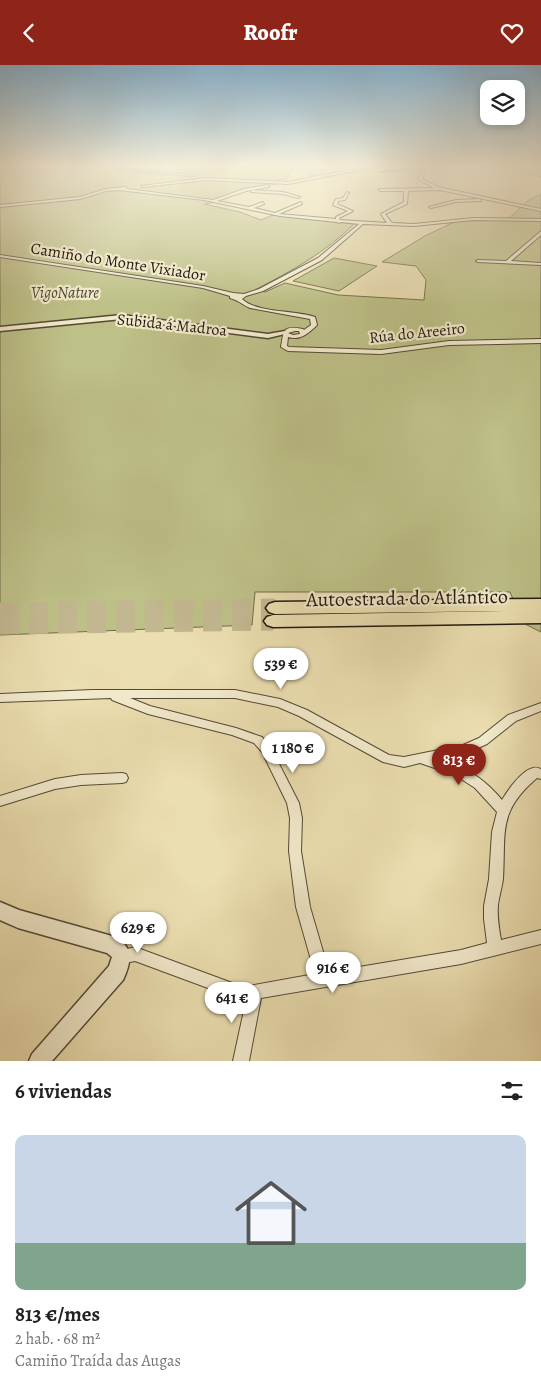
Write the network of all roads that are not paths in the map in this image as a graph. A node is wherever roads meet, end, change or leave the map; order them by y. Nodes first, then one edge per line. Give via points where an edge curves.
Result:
1 (266, 212) edge
2 (278, 212) edge
3 (348, 212) edge
4 (386, 212) edge
5 (274, 214) junction
6 (541, 220) edge
7 (534, 221) junction
8 (339, 222) junction
9 (362, 223) junction
10 (541, 224) edge
11 (391, 225) junction
12 (541, 233) edge
13 (0, 256) edge
14 (478, 261) dead end
15 (506, 263) junction
16 (541, 264) edge
17 (235, 296) junction
18 (304, 316) junction
19 (0, 329) edge
20 (295, 329) junction
21 (285, 334) junction
22 (302, 335) junction
23 (541, 341) edge
24 (296, 349) junction
25 (541, 605) edge
26 (541, 617) edge
27 (110, 694) junction
28 (0, 699) edge
29 (541, 707) edge
30 (420, 759) junction
31 (541, 773) edge
32 (122, 778) dead end
33 (0, 801) edge
34 (502, 809) junction
35 (0, 911) edge
36 (541, 937) edge
37 (495, 949) junction
38 (121, 957) junction
39 (324, 981) junction
40 (254, 992) junction
41 (39, 1061) edge
42 (241, 1061) edge

1 - 5 street
2 - 5 street
3 - 8 street via 337,218
4 - 11 street via 383,214
5 - 8 street
6 - 7 street
7 - 10 street
7 - 11 street via 483,219
8 - 9 street
9 - 11 street
9 - 17 street, Subida á Madroa via 320,259 261,290
12 - 15 street
13 - 17 street, Camiño do Monte Vixiador via 204,287
14 - 15 street
15 - 16 street
17 - 18 street, Subida á Madroa via 251,307
18 - 20 street via 310,322
18 - 22 street via 315,322
19 - 21 street, Subida á Madroa via 122,317 268,336
20 - 21 street
20 - 22 street
21 - 22 street
21 - 24 street via 284,347
22 - 24 street via 288,346
23 - 24 street, Rúa do Areeiro via 449,343 381,353
25 - 26 highway, Autoestrada do Atlántico via 274,615
27 - 28 street
27 - 30 street via 236,693 280,703 303,713 387,759 404,762
27 - 39 street via 148,710 232,731 258,741 266,749 294,803 295,851 303,907
29 - 30 street via 512,718 483,741 465,749
30 - 34 street via 450,767 475,779
31 - 34 street via 535,772 521,782
32 - 33 street via 81,779
34 - 37 street via 496,833 496,881 491,910
35 - 38 street via 112,945 120,951
36 - 37 street
37 - 39 street
38 - 40 street via 135,955 243,994
38 - 41 street via 116,973
39 - 40 street
40 - 42 street

